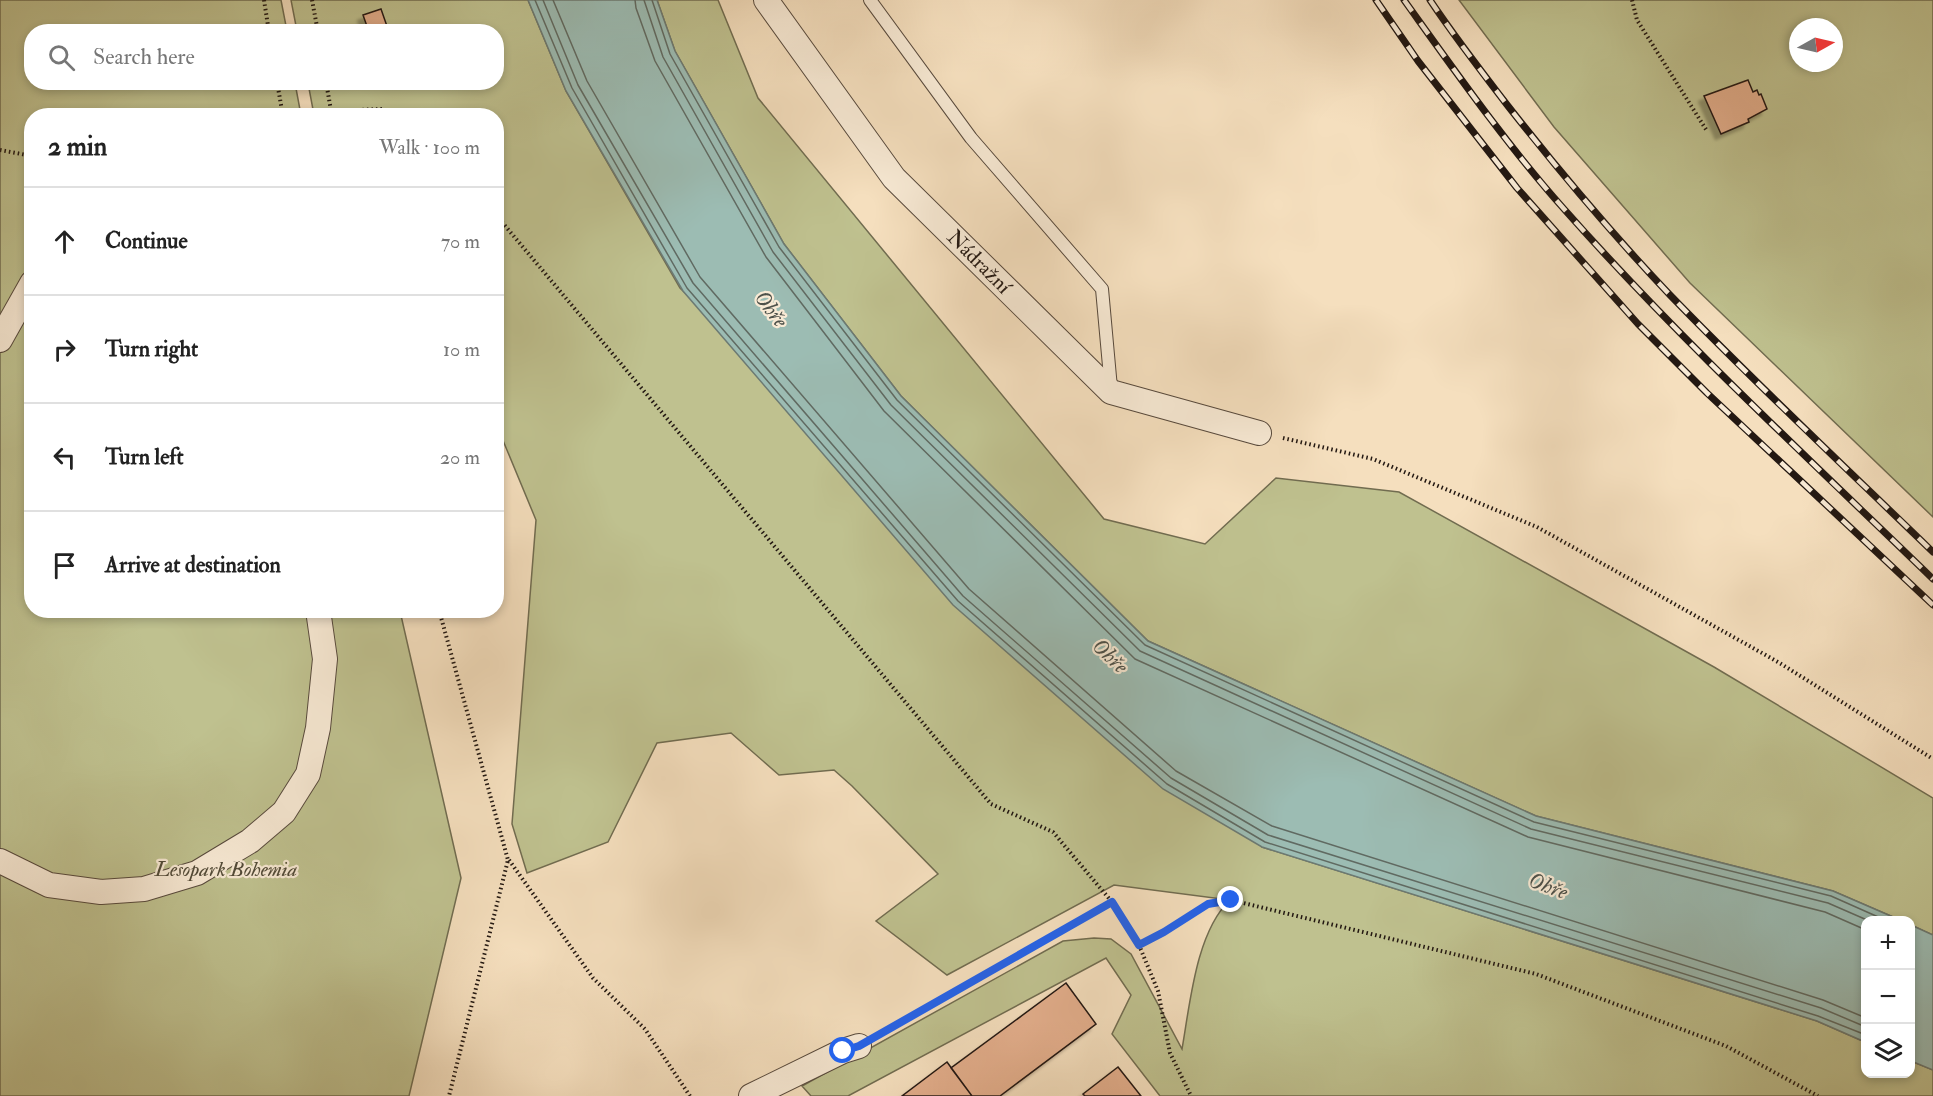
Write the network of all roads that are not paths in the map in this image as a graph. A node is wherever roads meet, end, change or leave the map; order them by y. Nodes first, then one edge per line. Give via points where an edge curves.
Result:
1 (766, 0) edge
2 (870, 0) edge
3 (24, 297) edge
4 (0, 340) edge
5 (1111, 392) junction
6 (1259, 433) road end
7 (319, 618) edge
8 (0, 861) edge
9 (859, 1046) road end
10 (779, 1090) edge
11 (751, 1096) edge

1 - 5 street, Nádražní via 894,178
2 - 5 lane via 971,138 1102,289
3 - 4 street
5 - 6 street, Nádražní
7 - 8 street via 325,659 318,728 308,774 284,812 250,841 197,873 144,889 101,892 49,885
9 - 10 street via 843,1051
10 - 11 street

